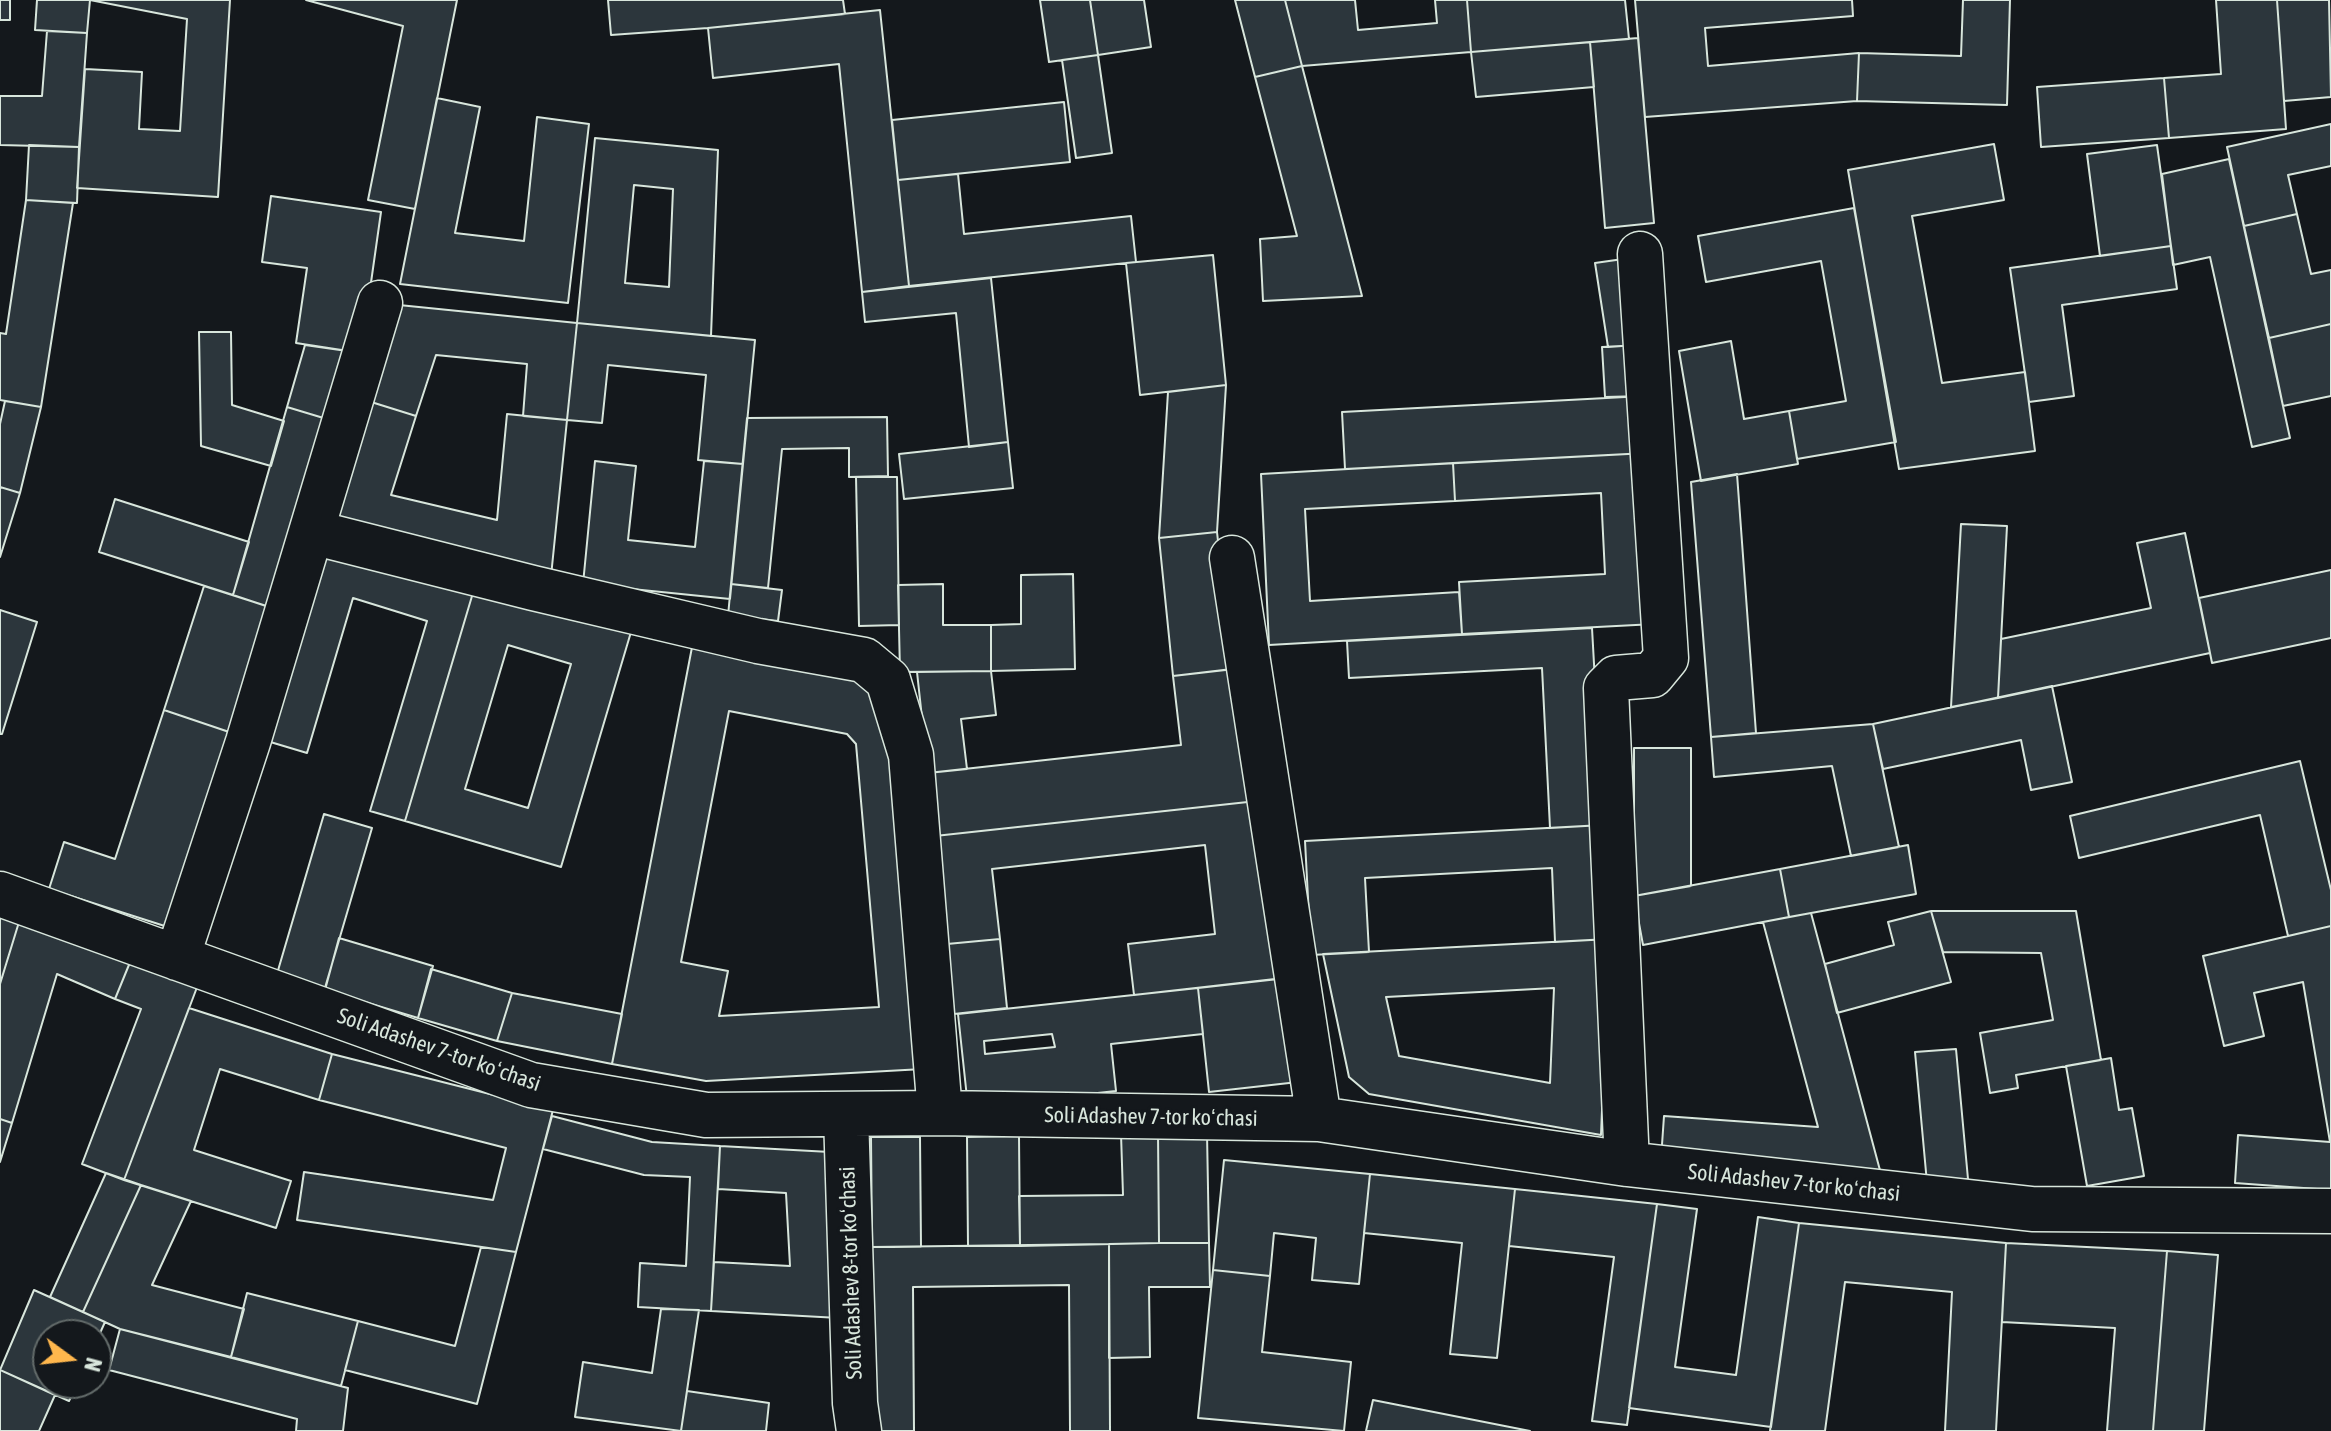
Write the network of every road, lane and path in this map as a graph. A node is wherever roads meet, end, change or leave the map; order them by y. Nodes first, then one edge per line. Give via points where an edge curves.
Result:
1 (1640, 254) dead end
2 (380, 303) dead end
3 (312, 532) junction
4 (1232, 558) dead end
5 (0, 894) edge
6 (177, 958) junction
7 (940, 1113) junction
8 (846, 1115) junction
9 (1319, 1119) junction
10 (1627, 1164) junction
11 (2331, 1211) edge
12 (859, 1431) edge

1 - 10 street via 1666,658 1652,675 1616,678 1606,688
2 - 3 street
3 - 6 street
3 - 7 street via 758,641 864,660 888,680 911,755
4 - 9 street
5 - 6 street, Soli Adashev 7-tor koʻchasi
6 - 8 street, Soli Adashev 7-tor koʻchasi via 531,1085 706,1115
7 - 8 street, Soli Adashev 7-tor koʻchasi
7 - 9 street, Soli Adashev 7-tor koʻchasi
8 - 12 street, Soli Adashev 8-tor koʻchasi
9 - 10 street, Soli Adashev 7-tor koʻchasi
10 - 11 street, Soli Adashev 7-tor koʻchasi via 2032,1209

